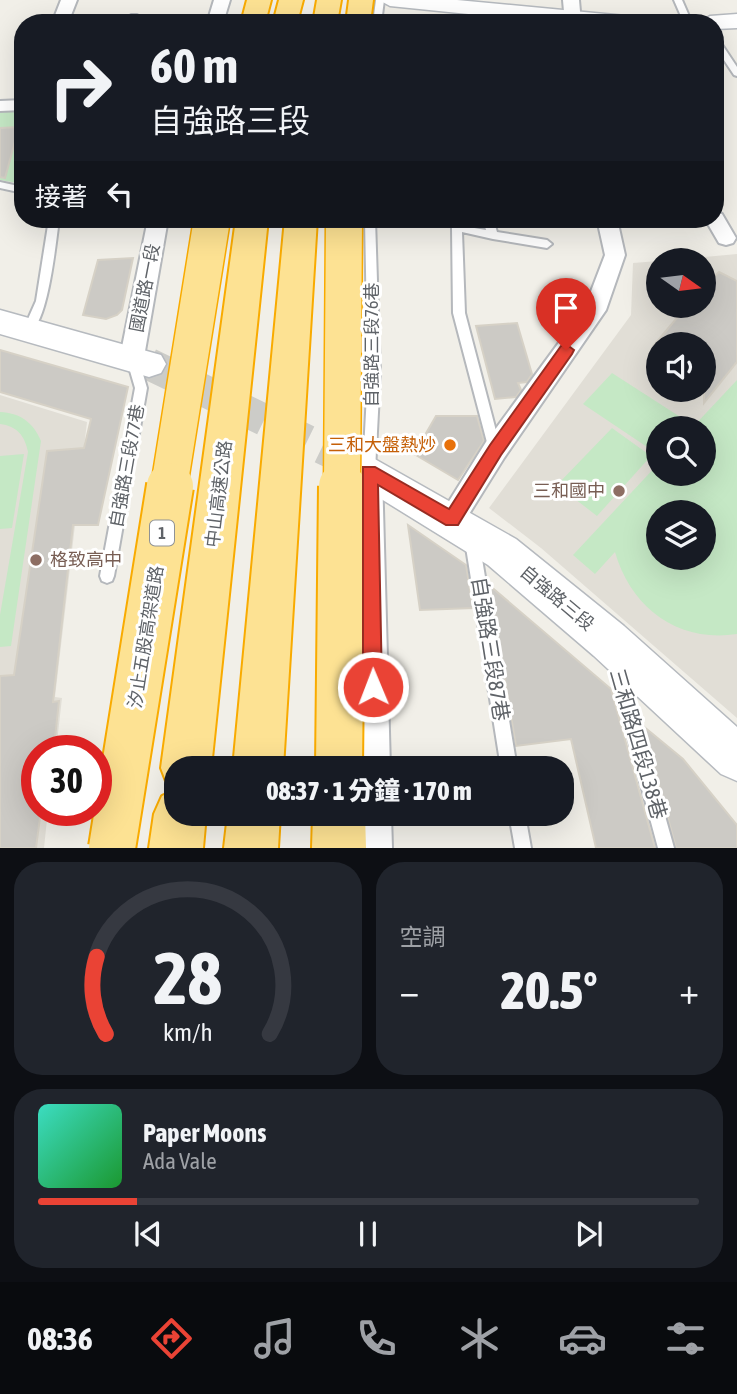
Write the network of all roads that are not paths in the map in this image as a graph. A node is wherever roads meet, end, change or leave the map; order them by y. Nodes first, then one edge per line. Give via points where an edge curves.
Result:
1 (390, 0) edge
2 (572, 13) edge
3 (724, 54) edge
4 (737, 73) edge
5 (53, 228) edge
6 (157, 228) edge
7 (211, 228) edge
8 (251, 228) edge
9 (299, 228) edge
10 (344, 228) edge
11 (370, 228) edge
12 (491, 228) edge
13 (609, 228) edge
14 (720, 228) edge
15 (493, 236) junction
16 (726, 238) dead end
17 (547, 244) dead end
18 (15, 325) edge
19 (141, 360) junction
20 (495, 450) junction
21 (363, 468) junction
22 (461, 525) junction
23 (107, 576) dead end
24 (609, 641) junction
25 (187, 756) edge
26 (259, 756) edge
27 (339, 756) edge
28 (374, 756) edge
29 (507, 756) edge
30 (737, 758) edge
31 (179, 826) edge
32 (253, 826) edge
33 (339, 826) edge
34 (374, 826) edge
35 (519, 826) edge
36 (112, 848) edge
37 (176, 848) edge
38 (251, 848) edge
39 (338, 848) edge
40 (375, 848) edge
41 (523, 848) edge
42 (666, 848) edge

1 - 2 street
3 - 4 lane
5 - 18 lane via 41,301
6 - 19 street, 國道路一段
7 - 36 highway, 汐止五股高架道路 / 1, bridge
8 - 25 highway, 中山高速公路
9 - 26 highway
10 - 27 highway, bridge
11 - 21 lane, 自強路三段76巷 via 374,374
12 - 15 lane
13 - 20 street via 615,255 595,310
14 - 16 street
15 - 17 lane
15 - 20 lane via 457,228 459,313
18 - 19 street
19 - 23 lane, 自強路三段77巷 via 141,388
20 - 22 street
21 - 22 street, 自強路三段
21 - 28 street
22 - 24 street, 自強路三段 via 502,552
22 - 29 lane, 自強路三段87巷
24 - 30 street, 自強路三段
24 - 42 lane, 三和路四段138巷
31 - 37 highway
32 - 38 highway
33 - 39 highway
34 - 40 street
35 - 41 lane

